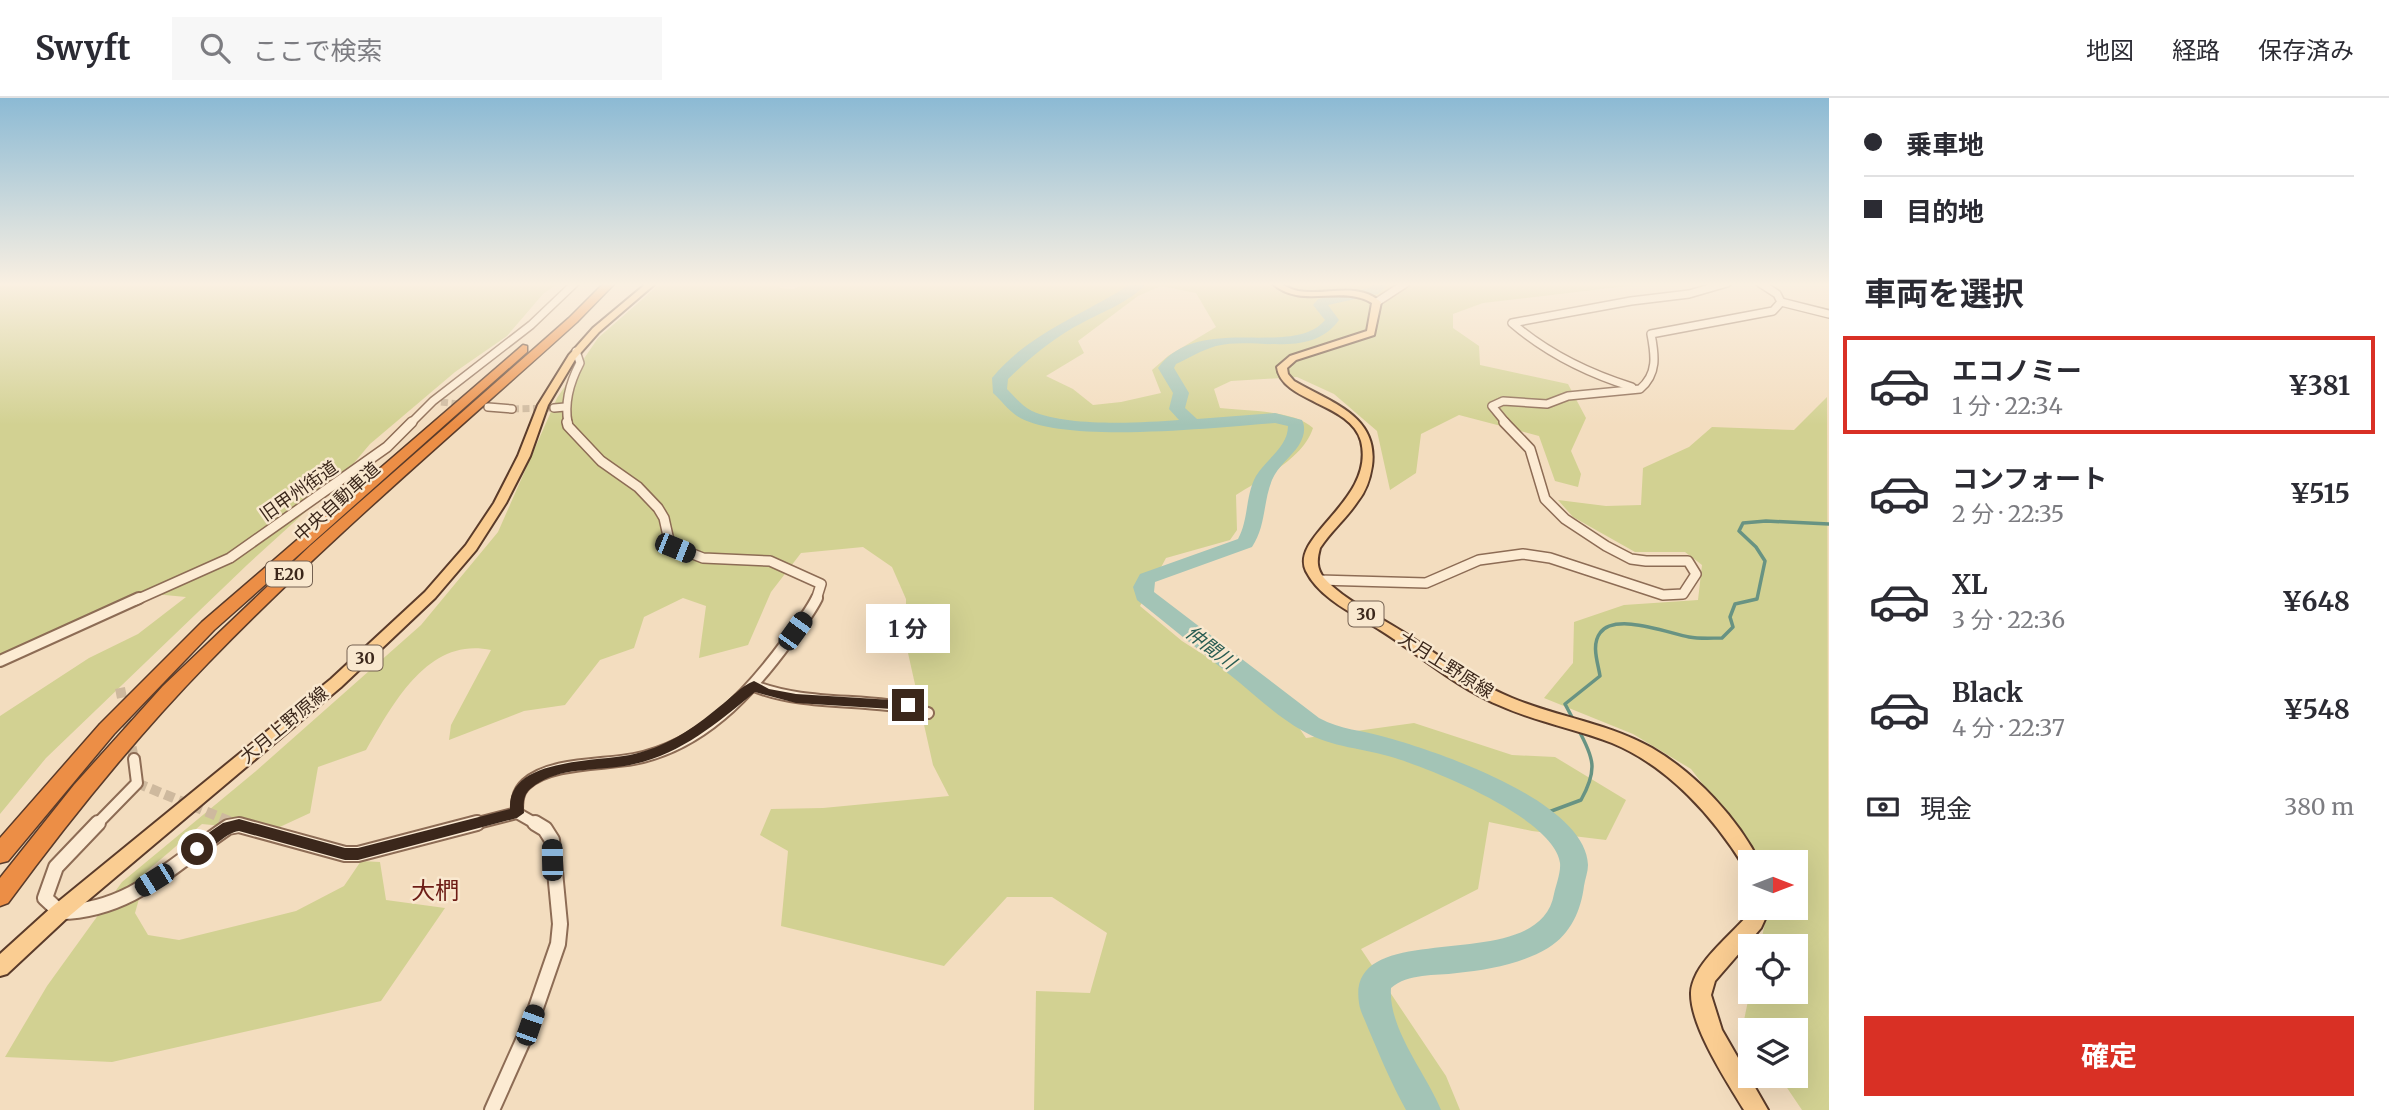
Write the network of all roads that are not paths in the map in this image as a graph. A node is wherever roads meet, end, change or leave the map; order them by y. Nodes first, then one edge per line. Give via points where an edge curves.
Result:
1 (525, 330) edge
2 (545, 330) edge
3 (562, 330) edge
4 (596, 330) edge
5 (1371, 330) edge
6 (1520, 330) edge
7 (1671, 330) edge
8 (576, 351) junction
9 (1640, 389) junction
10 (488, 407) dead end
11 (565, 407) junction
12 (554, 408) tunnel mouth
13 (512, 409) tunnel mouth
14 (1319, 580) junction
15 (0, 661) edge
16 (754, 686) junction
17 (928, 713) dead end
18 (134, 759) tunnel mouth
19 (517, 813) junction
20 (1741, 850) edge
21 (0, 854) edge
22 (0, 895) edge
23 (60, 912) junction
24 (1755, 920) edge
25 (0, 968) edge
26 (492, 1110) edge
27 (1757, 1110) edge

1 - 15 street, 旧甲州街道 via 387,447 230,558
2 - 21 highway, 中央自動車道 / E20 via 208,626 107,729
3 - 22 highway, 中央自動車道 / E20 via 232,629 126,741
4 - 8 main road, 大月上野原線 / 30
5 - 14 main road via 1293,358 1282,367 1290,383 1351,420 1368,446 1365,477 1355,498 1312,549 1311,568
6 - 9 street via 1574,367
7 - 9 street via 1651,334 1656,355 1652,372
8 - 11 street via 580,363
8 - 23 main road, 大月上野原線 / 30 via 543,405 500,503 471,547 430,595 336,683
9 - 14 street via 1568,396 1547,404 1503,401 1492,406 1532,452 1548,504 1558,514 1638,561 1688,561 1696,574 1683,594 1663,595 1550,558 1523,554 1479,560 1426,583
10 - 13 street
11 - 12 street
11 - 16 street via 573,433 658,508 670,545 703,558 769,561 821,584 807,614
14 - 20 main road, 大月上野原線 / 30 via 1489,694 1643,751 1703,801
16 - 17 street via 796,698 908,705
16 - 19 street via 694,735 653,754 537,777 516,796
18 - 23 street via 137,783 56,867 45,898
19 - 23 street via 358,854 239,825 228,827 119,900 87,911
19 - 26 street via 550,833 560,934 530,1025
23 - 25 main road, 大月上野原線 / 30
24 - 27 main road via 1707,974 1701,997 1722,1049

